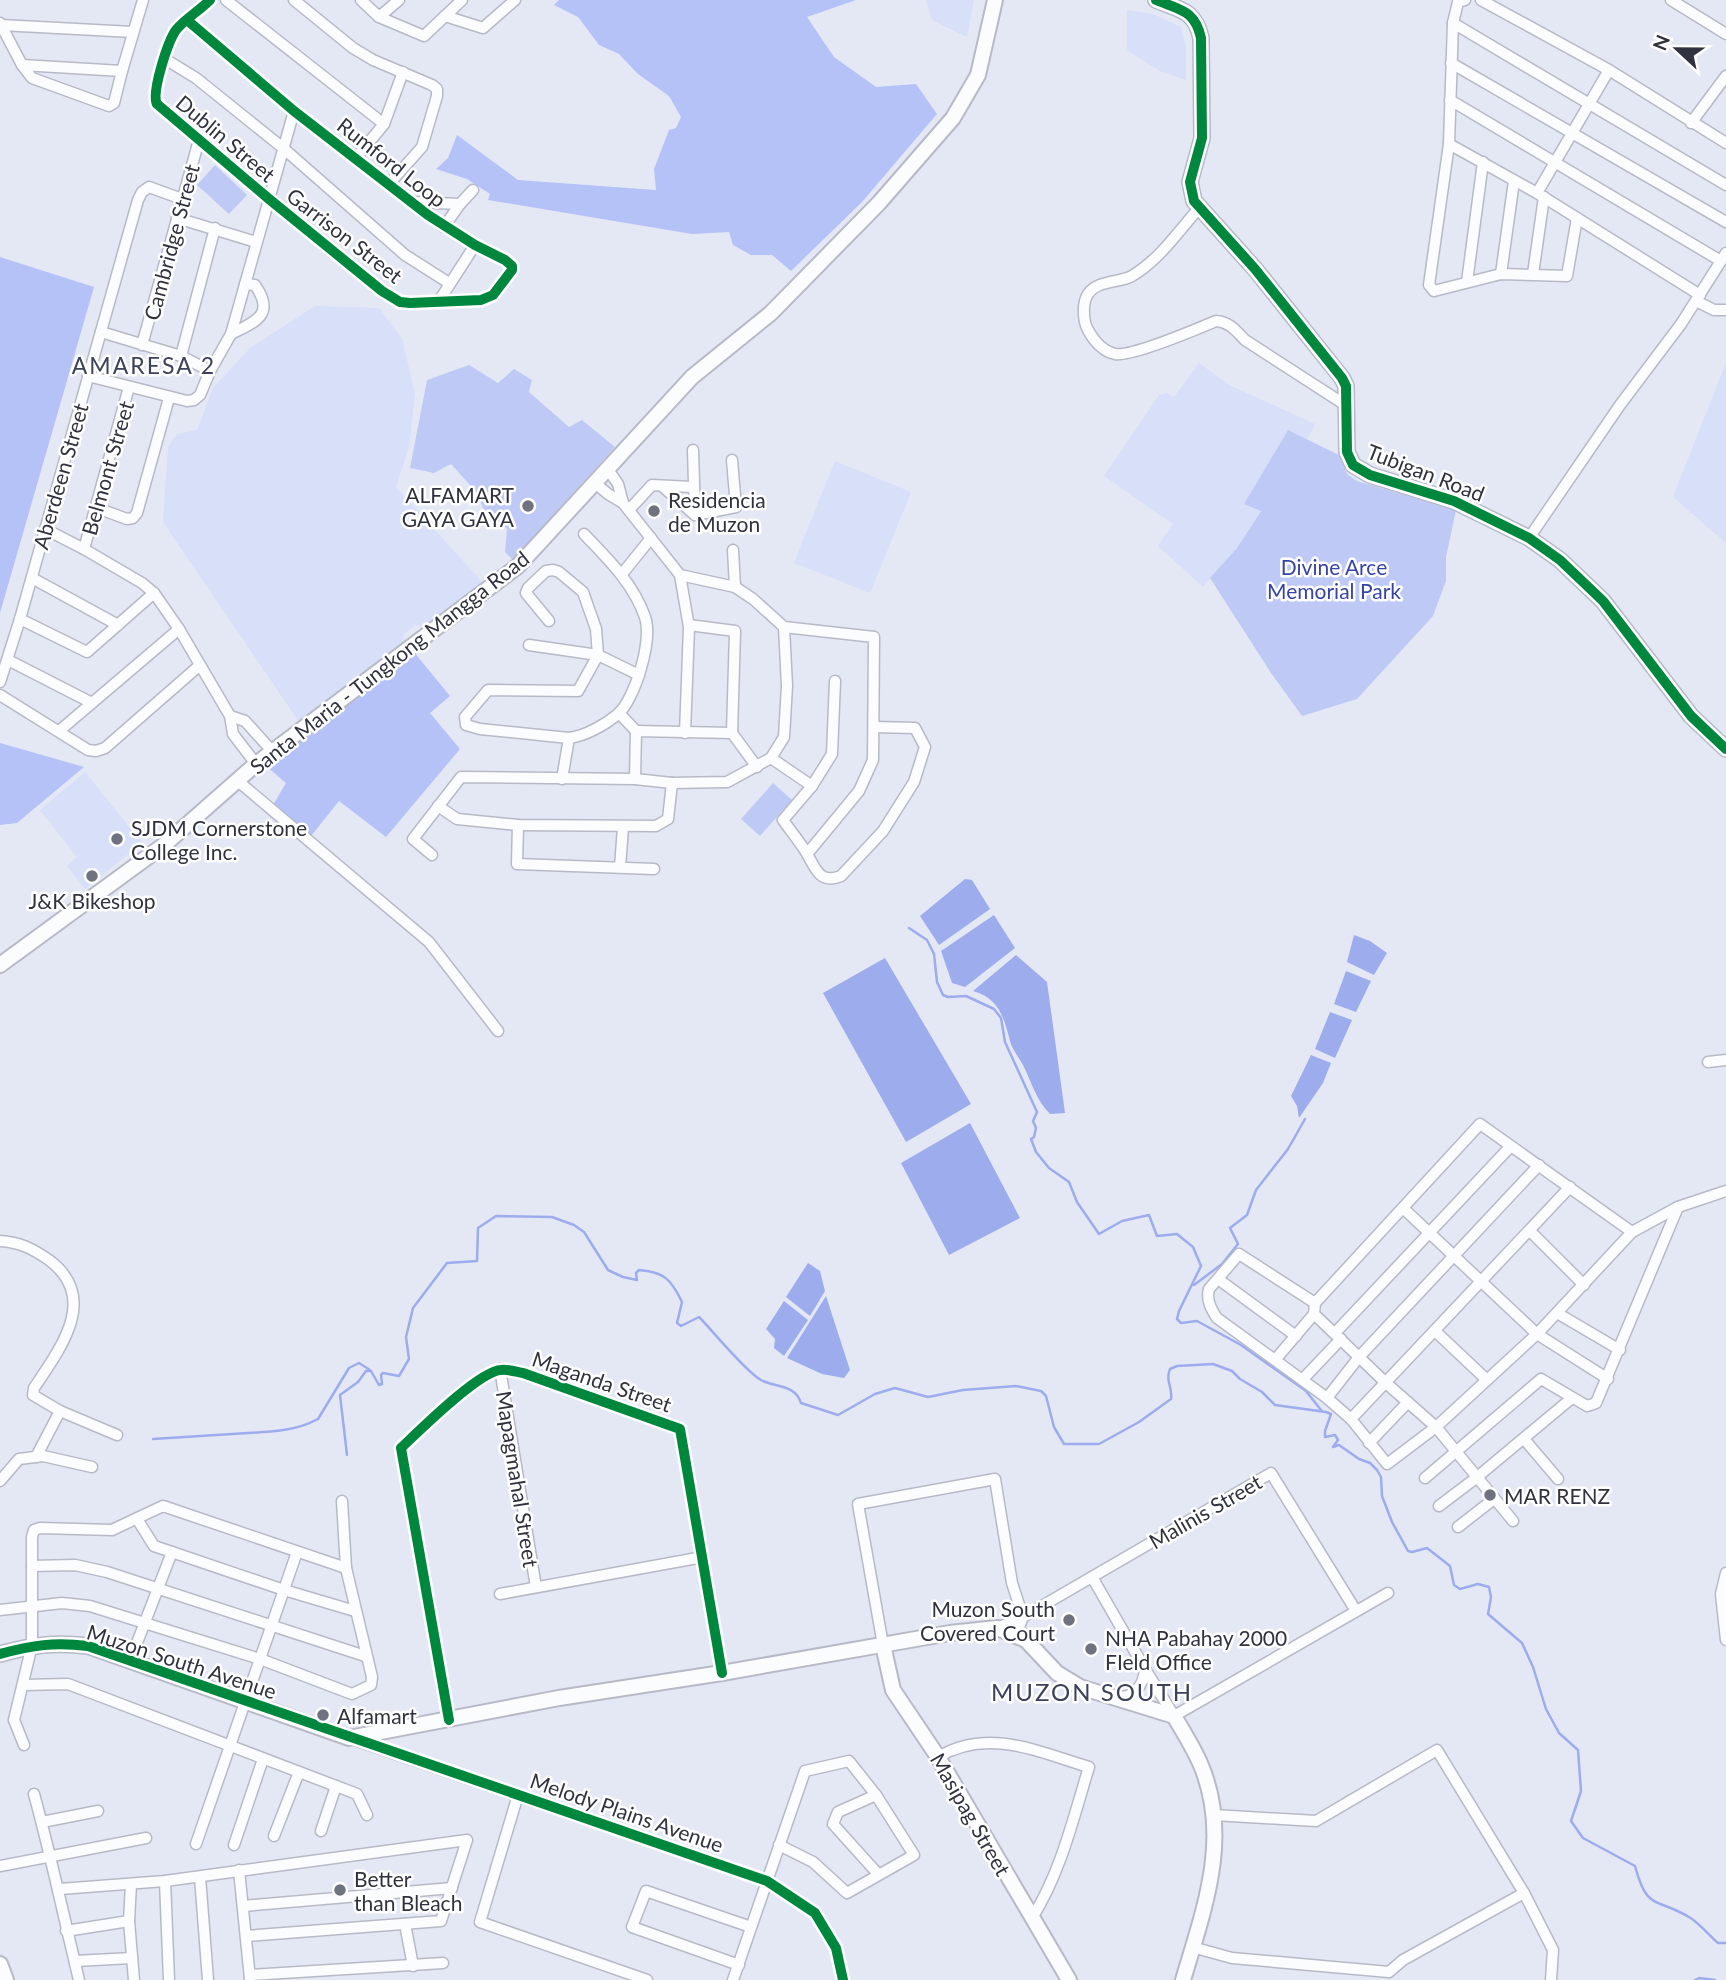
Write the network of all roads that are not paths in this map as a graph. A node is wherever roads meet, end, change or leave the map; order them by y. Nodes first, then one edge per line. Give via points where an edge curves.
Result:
1 (143, 0) edge
2 (210, 0) edge
3 (226, 0) edge
4 (294, 0) edge
5 (361, 0) edge
6 (399, 0) edge
7 (462, 0) edge
8 (515, 0) edge
9 (995, 0) edge
10 (1156, 0) edge
11 (1465, 0) edge
12 (1481, 0) edge
13 (1671, 0) edge
14 (444, 16) junction
15 (379, 17) junction
16 (187, 20) junction
17 (1453, 23) junction
18 (0, 24) edge
19 (133, 32) junction
20 (1726, 34) edge
21 (164, 59) junction
22 (1451, 62) junction
23 (22, 65) junction
24 (1609, 70) junction
25 (122, 71) junction
26 (403, 72) junction
27 (1726, 76) edge
28 (1450, 100) junction
29 (1590, 103) junction
30 (294, 111) junction
31 (1691, 123) junction
32 (384, 124) junction
33 (1572, 134) junction
34 (199, 140) junction
35 (1726, 143) edge
36 (1448, 144) junction
37 (283, 148) junction
38 (356, 158) junction
39 (1483, 162) junction
40 (1555, 162) junction
41 (1514, 181) junction
42 (389, 184) junction
43 (1726, 185) edge
44 (473, 190) dead end
45 (1540, 195) junction
46 (182, 199) junction
47 (269, 199) junction
48 (411, 202) junction
49 (460, 204) junction
50 (1199, 208) junction
51 (177, 218) junction
52 (1577, 218) junction
53 (1726, 222) edge
54 (444, 227) junction
55 (215, 228) junction
56 (256, 242) junction
57 (475, 245) junction
58 (1724, 257) edge
59 (1501, 274) junction
60 (1533, 274) junction
61 (1467, 282) junction
62 (449, 283) junction
63 (245, 284) junction
64 (1698, 298) junction
65 (439, 301) junction
66 (1726, 310) edge
67 (101, 332) junction
68 (230, 334) junction
69 (142, 345) junction
70 (181, 356) junction
71 (209, 371) junction
72 (88, 376) junction
73 (129, 387) junction
74 (169, 398) junction
75 (1347, 406) junction
76 (693, 450) dead end
77 (732, 460) dead end
78 (607, 468) junction
79 (594, 481) junction
80 (662, 486) junction
81 (692, 487) junction
82 (626, 506) junction
83 (97, 508) junction
84 (695, 515) junction
85 (45, 529) junction
86 (584, 534) dead end
87 (651, 538) junction
88 (1529, 538) junction
89 (84, 549) junction
90 (733, 550) dead end
91 (622, 575) junction
92 (680, 575) junction
93 (32, 578) junction
94 (735, 587) junction
95 (154, 593) junction
96 (20, 619) junction
97 (549, 621) dead end
98 (118, 625) junction
99 (689, 625) junction
100 (783, 627) junction
101 (179, 629) junction
102 (529, 645) dead end
103 (598, 655) junction
104 (8, 660) junction
105 (200, 665) junction
106 (639, 675) junction
107 (835, 681) dead end
108 (0, 682) edge
109 (1, 696) edge
110 (92, 703) junction
111 (620, 713) junction
112 (230, 716) junction
113 (874, 727) junction
114 (59, 731) junction
115 (636, 731) junction
116 (685, 733) junction
117 (732, 733) junction
118 (569, 738) junction
119 (1725, 744) edge
120 (273, 752) junction
121 (771, 758) junction
122 (256, 764) junction
123 (757, 767) junction
124 (562, 779) junction
125 (635, 779) junction
126 (239, 782) junction
127 (672, 783) junction
128 (812, 786) junction
129 (438, 806) junction
130 (518, 825) junction
131 (623, 827) junction
132 (807, 854) junction
133 (432, 855) dead end
134 (620, 867) junction
135 (654, 869) dead end
136 (0, 965) edge
137 (498, 1031) dead end
138 (1726, 1060) edge
139 (1708, 1062) dead end
140 (1510, 1147) junction
141 (1539, 1165) junction
142 (1570, 1187) junction
143 (1726, 1191) edge
144 (1678, 1207) junction
145 (1404, 1209) junction
146 (1530, 1231) junction
147 (1632, 1232) junction
148 (1429, 1233) junction
149 (0, 1241) edge
150 (1454, 1256) junction
151 (1218, 1279) junction
152 (1483, 1281) junction
153 (1584, 1285) junction
154 (1314, 1308) junction
155 (1557, 1313) junction
156 (1435, 1331) junction
157 (1537, 1334) junction
158 (1296, 1336) junction
159 (1338, 1336) junction
160 (1620, 1350) junction
161 (1359, 1357) junction
162 (1275, 1360) junction
163 (500, 1369) junction
164 (1303, 1379) junction
165 (1608, 1379) junction
166 (1487, 1380) junction
167 (1386, 1383) junction
168 (1327, 1398) junction
169 (1572, 1398) junction
170 (1408, 1402) junction
171 (60, 1411) junction
172 (1351, 1419) junction
173 (1436, 1427) junction
174 (117, 1435) dead end
175 (1524, 1438) junction
176 (1369, 1443) junction
177 (1457, 1452) junction
178 (36, 1457) junction
179 (92, 1467) dead end
180 (1425, 1478) dead end
181 (1476, 1478) junction
182 (1558, 1479) dead end
183 (0, 1481) edge
184 (1494, 1499) junction
185 (342, 1501) dead end
186 (1439, 1506) dead end
187 (137, 1519) junction
188 (1513, 1521) dead end
189 (1458, 1527) dead end
190 (172, 1552) junction
191 (297, 1552) junction
192 (703, 1557) junction
193 (33, 1566) junction
194 (346, 1568) junction
195 (1726, 1573) edge
196 (1092, 1577) junction
197 (536, 1587) junction
198 (157, 1588) junction
199 (284, 1590) junction
200 (1388, 1593) dead end
201 (500, 1594) dead end
202 (32, 1605) junction
203 (0, 1610) edge
204 (355, 1611) junction
205 (1356, 1611) junction
206 (1023, 1617) junction
207 (1724, 1617) edge
208 (144, 1622) junction
209 (272, 1626) junction
210 (997, 1628) junction
211 (1025, 1640) junction
212 (1726, 1640) edge
213 (32, 1645) junction
214 (883, 1645) junction
215 (0, 1654) edge
216 (365, 1656) junction
217 (260, 1659) junction
218 (130, 1661) junction
219 (1145, 1669) junction
220 (722, 1673) junction
221 (23, 1685) junction
222 (1111, 1697) junction
223 (245, 1701) junction
224 (1174, 1716) junction
225 (449, 1720) junction
226 (349, 1738) junction
227 (24, 1745) dead end
228 (230, 1746) junction
229 (938, 1757) junction
230 (263, 1759) junction
231 (299, 1772) junction
232 (336, 1786) junction
233 (34, 1794) dead end
234 (517, 1795) junction
235 (876, 1795) junction
236 (98, 1811) dead end
237 (367, 1815) dead end
238 (1214, 1815) junction
239 (42, 1822) junction
240 (321, 1831) dead end
241 (274, 1836) dead end
242 (146, 1838) dead end
243 (196, 1844) dead end
244 (234, 1844) dead end
245 (779, 1844) junction
246 (51, 1857) junction
247 (0, 1866) edge
248 (239, 1870) junction
249 (878, 1874) junction
250 (200, 1877) junction
251 (165, 1881) junction
252 (768, 1881) junction
253 (131, 1884) junction
254 (452, 1888) junction
255 (60, 1889) junction
256 (1524, 1893) junction
257 (243, 1906) junction
258 (1032, 1918) junction
259 (130, 1921) junction
260 (405, 1924) junction
261 (751, 1927) junction
262 (66, 1931) junction
263 (246, 1936) junction
264 (1192, 1947) junction
265 (132, 1958) junction
266 (75, 1961) junction
267 (443, 1963) dead end
268 (0, 1964) edge
269 (739, 1965) junction
270 (413, 1966) junction
271 (250, 1978) edge
272 (6, 1980) edge
273 (79, 1980) edge
274 (134, 1980) edge
275 (169, 1980) edge
276 (208, 1980) edge
277 (647, 1980) edge
278 (733, 1980) edge
279 (843, 1980) edge
280 (1069, 1980) edge
281 (1183, 1980) edge
282 (1551, 1980) edge

1 - 19 street
2 - 16 street, Dublin Street
3 - 32 street
4 - 26 street via 353,48
5 - 15 street
6 - 15 street
7 - 14 street
8 - 14 street via 482,28
9 - 78 street, Santa Maria - Tungkong Mangga Road via 978,75 953,118 800,284 692,377
10 - 50 street via 1188,13 1199,28 1202,138 1190,183
11 - 17 street via 1458,2
12 - 24 street
13 - 20 street
14 - 15 street via 424,36
16 - 21 street, Dublin Street via 170,40
16 - 30 street, Rumford Loop
17 - 22 street
17 - 29 street
18 - 19 street
18 - 23 street
19 - 25 street
21 - 34 street, Dublin Street via 155,100
21 - 37 street via 196,78
22 - 28 street
22 - 33 street
23 - 25 street
23 - 25 street via 32,78 109,106 114,103
24 - 29 street
24 - 31 street
26 - 32 street
26 - 42 street via 432,85 438,96 422,147
27 - 31 street
28 - 36 street
28 - 40 street
29 - 33 street
29 - 43 street
30 - 37 street
30 - 38 street, Rumford Loop
31 - 35 street
32 - 38 street
33 - 40 street
33 - 53 street
34 - 46 street, Cambridge Street
34 - 47 street, Dublin Street
36 - 39 street
36 - 61 street via 1429,285 1434,291
37 - 47 street
37 - 62 street via 405,255
38 - 42 street, Rumford Loop
39 - 41 street
39 - 61 street
40 - 45 street
40 - 58 street
41 - 45 street
41 - 59 street
42 - 48 street, Rumford Loop
44 - 49 street
45 - 52 street
45 - 60 street
46 - 51 street, Cambridge Street
46 - 67 street, Aberdeen Street via 149,187 142,191
47 - 56 street
47 - 65 street, Garrison Street via 400,302
48 - 49 street
48 - 54 street, Rumford Loop
49 - 54 street
50 - 75 street, Tubigan Road via 1338,372 1346,386
50 - 75 street via 1154,262 1087,294 1086,326 1095,341 1104,350 1124,355 1224,322
51 - 55 street
51 - 69 street, Cambridge Street
52 - 60 street via 1567,276
52 - 64 street
54 - 57 street, Rumford Loop
55 - 56 street
55 - 70 street
56 - 63 street
57 - 62 street
57 - 65 street, Rumford Loop via 509,262 509,275 487,299
58 - 64 street
59 - 60 street
59 - 61 street
62 - 65 street
63 - 68 street
63 - 68 street via 255,285 265,310
64 - 66 street via 1714,310
64 - 88 street
67 - 69 street
67 - 72 street, Aberdeen Street
68 - 71 street
69 - 70 street
70 - 71 street
71 - 74 street via 194,400
72 - 73 street
72 - 85 street, Aberdeen Street
73 - 74 street
73 - 83 street, Belmont Street
74 - 83 street via 137,513 127,519
75 - 88 street, Tubigan Road via 1347,452 1353,465 1370,475 1454,501
76 - 81 street
77 - 84 street via 736,507
78 - 79 street, Santa Maria - Tungkong Mangga Road
78 - 82 street
79 - 82 street
79 - 120 street, Santa Maria - Tungkong Mangga Road via 518,566
80 - 81 street
80 - 82 street via 652,485
80 - 84 street
81 - 84 street
82 - 87 street
83 - 89 street, Belmont Street
85 - 89 street
85 - 93 street, Aberdeen Street
86 - 91 street
87 - 91 street
87 - 92 street
88 - 119 street, Tubigan Road via 1603,601 1691,716
89 - 95 street
90 - 94 street
91 - 106 street via 646,619 645,658
92 - 94 street
92 - 99 street
93 - 96 street, Aberdeen Street
93 - 98 street
94 - 100 street
95 - 98 street
95 - 101 street
96 - 98 street via 87,652
96 - 104 street, Aberdeen Street
97 - 103 street via 526,593 546,571 553,570 583,592 596,629
99 - 116 street
99 - 117 street via 735,631
100 - 113 street via 874,637
100 - 121 street via 784,737
101 - 105 street
101 - 110 street
102 - 103 street
103 - 106 street
103 - 118 street via 578,691 488,690 465,717 466,725 480,729
104 - 108 street, Aberdeen Street
104 - 110 street
105 - 112 street
105 - 114 street via 105,748 88,750
106 - 111 street
107 - 128 street via 832,754
109 - 114 street
110 - 114 street
111 - 115 street
111 - 118 street via 581,737
112 - 120 street via 244,721
112 - 122 street via 233,733
113 - 132 street via 873,761 859,791
113 - 132 street via 915,729 925,747 914,782 883,831 841,876 832,880 822,877
115 - 116 street
115 - 125 street
116 - 117 street
117 - 123 street
118 - 124 street
120 - 122 street, Santa Maria - Tungkong Mangga Road
121 - 123 street
121 - 128 street
122 - 126 street, Santa Maria - Tungkong Mangga Road
123 - 127 street via 727,782
124 - 125 street
124 - 129 street via 461,777
125 - 127 street
126 - 136 street, Santa Maria - Tungkong Mangga Road via 164,845
126 - 137 street via 429,942
127 - 131 street via 667,819 656,827
128 - 132 street via 783,820
129 - 130 street via 457,819
129 - 133 street via 413,839
130 - 131 street
130 - 134 street via 517,864
131 - 134 street
134 - 135 street
138 - 139 street
140 - 141 street
140 - 145 street via 1480,1124
140 - 148 street
141 - 142 street
141 - 150 street
142 - 146 street
142 - 147 street
143 - 144 street
144 - 147 street
144 - 160 street
145 - 148 street
145 - 154 street
146 - 152 street
146 - 153 street
147 - 153 street
148 - 150 street
148 - 159 street
149 - 171 street via 30,1246 56,1265 71,1286 76,1303 70,1326 33,1395
150 - 152 street
150 - 161 street
151 - 154 street via 1239,1254
151 - 158 street
151 - 162 street via 1208,1294 1217,1318
152 - 156 street
152 - 157 street
153 - 155 street
154 - 158 street
154 - 159 street
155 - 157 street
155 - 160 street
156 - 166 street
156 - 167 street
157 - 165 street
157 - 166 street
158 - 162 street
159 - 161 street
159 - 164 street
160 - 165 street
161 - 167 street
161 - 168 street
162 - 164 street
163 - 192 street, Maganda Street via 680,1429
163 - 197 street, Mapagmahal Street
163 - 225 street, Maganda Street via 479,1380 401,1448
164 - 168 street
165 - 169 street via 1593,1405
166 - 173 street
167 - 170 street
167 - 172 street
168 - 172 street
169 - 175 street
169 - 177 street via 1541,1380
170 - 173 street
170 - 176 street
171 - 174 street
171 - 178 street
172 - 176 street
173 - 176 street via 1387,1464
173 - 177 street
175 - 181 street
175 - 182 street
177 - 180 street
177 - 181 street
178 - 179 street
178 - 183 street via 19,1459
181 - 184 street
181 - 186 street
184 - 188 street
184 - 189 street
185 - 194 street
187 - 190 street via 154,1546
187 - 191 street via 163,1506
187 - 193 street via 112,1530 34,1530
190 - 198 street
190 - 199 street
191 - 194 street
191 - 199 street
192 - 197 street, Mapagmahal Street
192 - 220 street, Maganda Street
193 - 198 street via 75,1565
193 - 202 street
194 - 204 street
195 - 207 street via 1721,1586
196 - 205 street, Malinis Street via 1271,1473
196 - 206 street, Malinis Street
196 - 219 street
197 - 201 street
198 - 208 street
198 - 209 street
199 - 204 street
199 - 209 street
200 - 205 street
202 - 203 street
202 - 208 street via 90,1606
202 - 213 street
204 - 216 street
205 - 224 street
206 - 210 street, Malinis Street
206 - 211 street via 1019,1627
206 - 214 street via 1012,1583 995,1479 858,1504
207 - 212 street
208 - 217 street
208 - 218 street
209 - 216 street
209 - 217 street
210 - 211 street, Muzon South Avenue
210 - 214 street, Muzon South Avenue
211 - 222 street, Muzon South Avenue via 1064,1678
213 - 215 street, Muzon South Avenue
213 - 218 street, Muzon South Avenue via 88,1646
213 - 221 street
214 - 220 street, Muzon South Avenue
214 - 229 street, Masipag Street via 893,1690
216 - 217 street via 371,1685 352,1694
217 - 223 street
218 - 223 street, Muzon South Avenue
219 - 222 street via 1135,1692 1125,1698
219 - 224 street
220 - 225 street, Muzon South Avenue
221 - 227 street via 14,1720
221 - 228 street via 68,1684
222 - 224 street, Muzon South Avenue
223 - 226 street, Muzon South Avenue
223 - 228 street
224 - 238 street via 1201,1764
225 - 226 street, Muzon South Avenue
226 - 234 street, Melody Plains Avenue
228 - 230 street
228 - 243 street
229 - 258 street, Masipag Street
229 - 258 street via 970,1744 1006,1742 1089,1768 1059,1863
230 - 231 street
230 - 244 street
231 - 232 street
231 - 241 street
232 - 237 street via 357,1794
232 - 240 street
233 - 239 street
234 - 252 street, Melody Plains Avenue
234 - 277 street via 480,1922
235 - 245 street via 849,1760 805,1771
235 - 249 street via 914,1854
235 - 249 street via 838,1812 833,1824
236 - 239 street
238 - 256 street via 1316,1821 1437,1750
238 - 264 street via 1212,1874
239 - 246 street
242 - 246 street
245 - 249 street via 813,1862 847,1893
245 - 252 street
246 - 247 street
246 - 255 street
248 - 250 street
248 - 254 street via 467,1840
248 - 257 street
250 - 251 street
250 - 276 street
251 - 253 street
251 - 275 street
252 - 261 street
252 - 279 street, Melody Plains Avenue via 816,1913 835,1948
253 - 255 street
253 - 259 street
254 - 257 street
254 - 260 street via 441,1921
255 - 262 street
256 - 264 street via 1388,1972 1232,1958
256 - 282 street via 1553,1950
257 - 263 street
258 - 280 street, Masipag Street
259 - 262 street
259 - 265 street
260 - 263 street
260 - 270 street
261 - 269 street
261 - 269 street via 646,1891 632,1927
262 - 266 street
263 - 271 street
264 - 281 street
265 - 266 street
265 - 274 street
266 - 273 street
267 - 270 street
268 - 272 street
269 - 278 street
270 - 271 street

